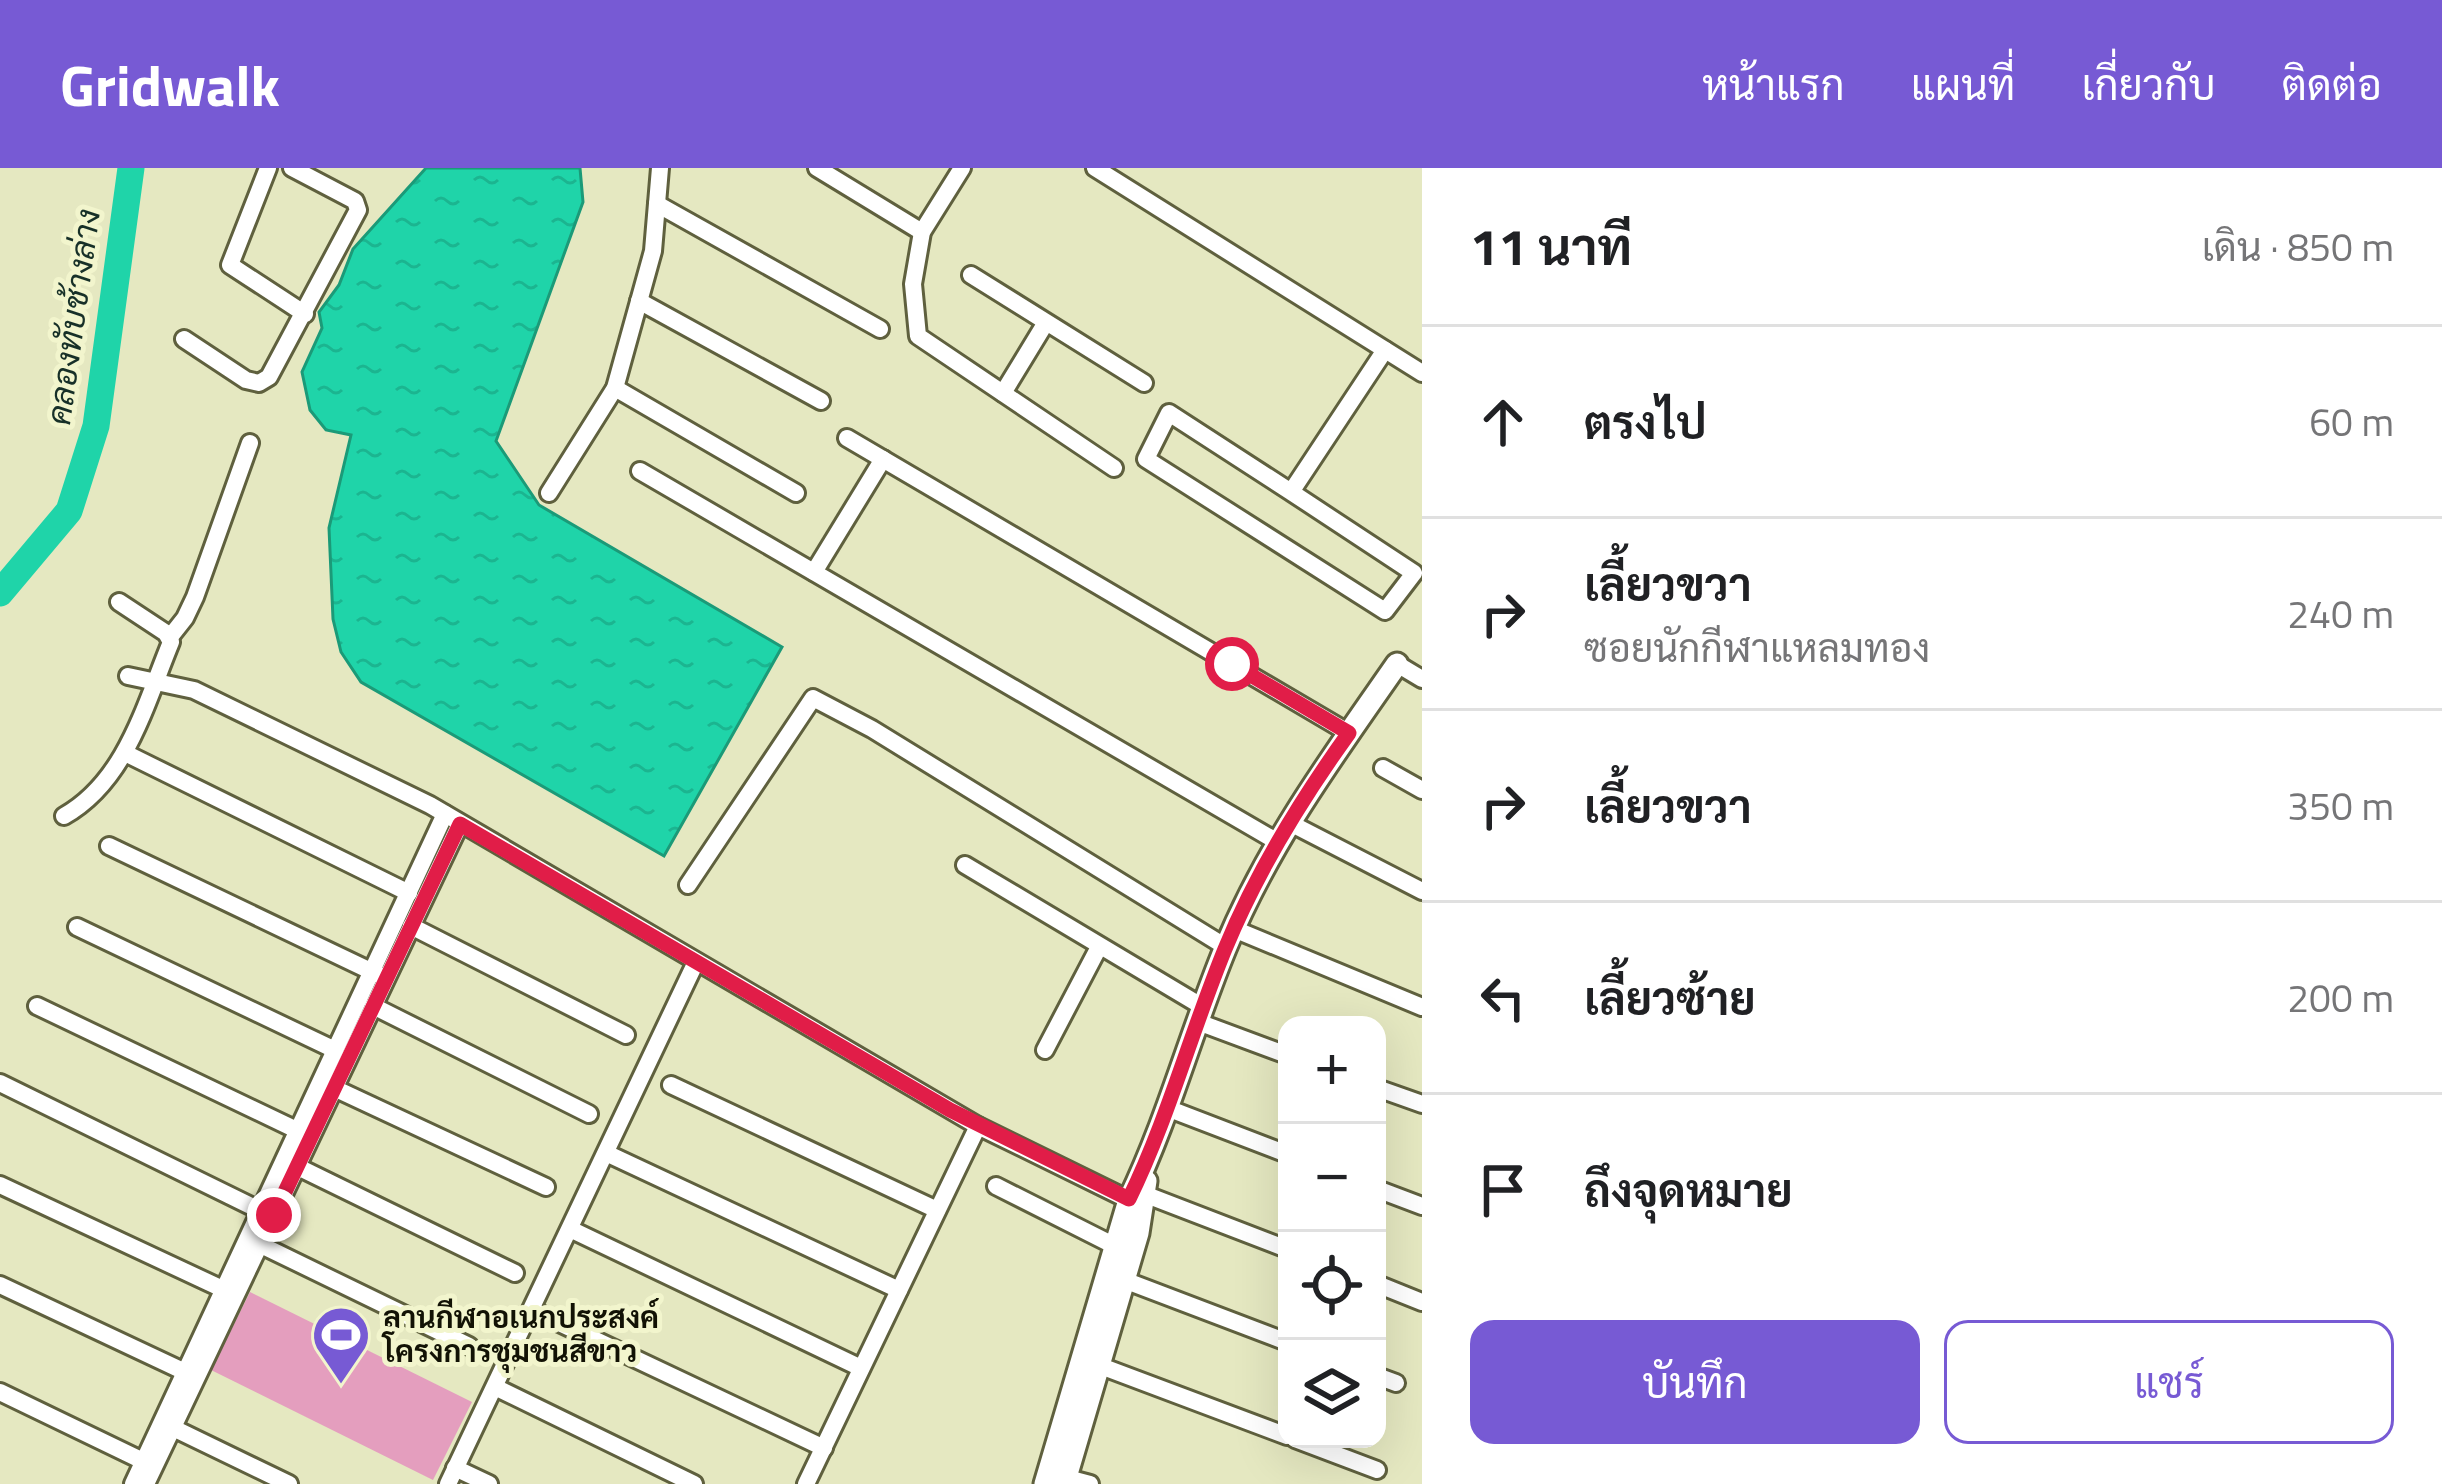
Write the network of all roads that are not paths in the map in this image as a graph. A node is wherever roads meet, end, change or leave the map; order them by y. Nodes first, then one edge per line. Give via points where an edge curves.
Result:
1 (268, 168) edge
2 (292, 168) edge
3 (661, 168) edge
4 (817, 168) edge
5 (962, 168) edge
6 (1095, 168) edge
7 (657, 204) junction
8 (922, 232) junction
9 (971, 275) dead end
10 (639, 301) junction
11 (305, 314) junction
12 (1045, 324) junction
13 (880, 329) dead end
14 (184, 339) dead end
15 (1385, 350) junction
16 (1422, 373) edge
17 (1144, 383) dead end
18 (615, 388) junction
19 (1003, 393) junction
20 (821, 401) dead end
21 (847, 438) dead end
22 (250, 443) dead end
23 (883, 459) junction
24 (1114, 468) dead end
25 (640, 471) dead end
26 (1291, 492) junction
27 (549, 493) dead end
28 (796, 493) dead end
29 (814, 572) junction
30 (119, 602) dead end
31 (170, 637) junction
32 (1397, 664) joint
33 (128, 676) dead end
34 (1422, 679) edge
35 (155, 680) junction
36 (1349, 733) junction
37 (125, 753) junction
38 (1383, 768) dead end
39 (1422, 790) edge
40 (64, 816) dead end
41 (453, 819) junction
42 (1282, 831) junction
43 (109, 846) dead end
44 (965, 865) dead end
45 (688, 885) dead end
46 (1422, 891) edge
47 (409, 893) junction
48 (411, 926) junction
49 (77, 927) dead end
50 (1230, 938) junction
51 (1100, 947) junction
52 (695, 964) junction
53 (380, 975) junction
54 (37, 1006) dead end
55 (373, 1006) junction
56 (1422, 1007) edge
57 (1201, 1014) junction
58 (626, 1035) dead end
59 (335, 1050) junction
60 (1045, 1050) dead end
61 (1278, 1051) edge
62 (0, 1083) edge
63 (671, 1085) dead end
64 (334, 1088) junction
65 (1386, 1091) edge
66 (1422, 1104) edge
67 (1167, 1108) junction
68 (589, 1114) dead end
69 (978, 1126) junction
70 (305, 1134) junction
71 (1278, 1151) edge
72 (605, 1153) junction
73 (298, 1167) junction
74 (0, 1184) edge
75 (996, 1186) dead end
76 (547, 1187) dead end
77 (1386, 1192) edge
78 (1136, 1197) junction
79 (1422, 1206) edge
80 (259, 1210) junction
81 (938, 1210) junction
82 (570, 1228) junction
83 (259, 1244) junction
84 (1114, 1246) junction
85 (1278, 1246) edge
86 (515, 1273) dead end
87 (1124, 1280) junction
88 (0, 1285) edge
89 (1386, 1287) edge
90 (899, 1290) junction
91 (228, 1291) junction
92 (1422, 1301) edge
93 (532, 1310) junction
94 (1282, 1340) edge
95 (469, 1346) dead end
96 (1098, 1365) junction
97 (862, 1368) junction
98 (183, 1371) junction
99 (1386, 1379) edge
100 (1396, 1383) dead end
101 (495, 1387) junction
102 (0, 1392) edge
103 (166, 1424) junction
104 (1278, 1433) edge
105 (824, 1448) junction
106 (1319, 1448) edge
107 (143, 1461) junction
108 (1377, 1470) dead end
109 (451, 1476) edge
110 (1055, 1479) edge
111 (134, 1484) edge
112 (146, 1484) edge
113 (289, 1484) edge
114 (489, 1484) edge
115 (694, 1484) edge
116 (806, 1484) edge
117 (1090, 1484) edge

1 - 11 street via 230,265
2 - 11 street via 358,209
3 - 7 street
4 - 8 street
5 - 8 street
6 - 15 street
7 - 10 street
7 - 13 street
8 - 19 street via 913,284 918,336
9 - 12 street
10 - 18 street
10 - 20 street
11 - 14 street via 259,383
12 - 17 street
12 - 19 street
15 - 16 street
15 - 26 street
18 - 27 street
18 - 28 street
19 - 24 street
21 - 23 street
22 - 31 street via 195,597
23 - 29 street
23 - 36 street
25 - 29 street
26 - 26 street via 1169,413 1146,459 1385,611 1414,572
29 - 42 street
30 - 31 street
31 - 35 street
32 - 34 street
32 - 36 street
33 - 35 street
35 - 37 street
35 - 41 street via 194,690
36 - 42 street
37 - 40 street via 99,791
37 - 47 street
38 - 39 street
41 - 47 street
41 - 48 street
41 - 52 street
42 - 46 street
42 - 50 street
43 - 53 street
44 - 51 street
45 - 50 street via 813,698
47 - 53 street
48 - 53 street
48 - 58 street
49 - 59 street
50 - 56 street
50 - 57 street
51 - 57 street
51 - 60 street
52 - 69 street
52 - 72 street
53 - 55 street
53 - 59 street
54 - 70 street
55 - 64 street
55 - 68 street
57 - 61 street
57 - 67 street
59 - 70 street
62 - 80 street
63 - 81 street
64 - 70 street
64 - 76 street
65 - 66 street
67 - 71 street
67 - 78 street
69 - 78 street
69 - 81 street
70 - 73 street
70 - 80 street
72 - 82 street
72 - 90 street
73 - 83 street
73 - 86 street
74 - 91 street
75 - 84 street
77 - 79 street
78 - 84 street
78 - 85 street
78 - 87 street
80 - 91 street
81 - 90 street
82 - 93 street
82 - 97 street
83 - 91 street
83 - 95 street
84 - 110 street
87 - 94 street
87 - 96 street
88 - 98 street
89 - 92 street
90 - 97 street
91 - 98 street
91 - 103 street
93 - 101 street
93 - 105 street
96 - 104 street
96 - 110 street
97 - 105 street
98 - 103 street
99 - 100 street
101 - 109 street
101 - 115 street
102 - 107 street
103 - 107 street
103 - 112 street
103 - 113 street
105 - 116 street
106 - 108 street
107 - 111 street
109 - 114 street
110 - 117 street

